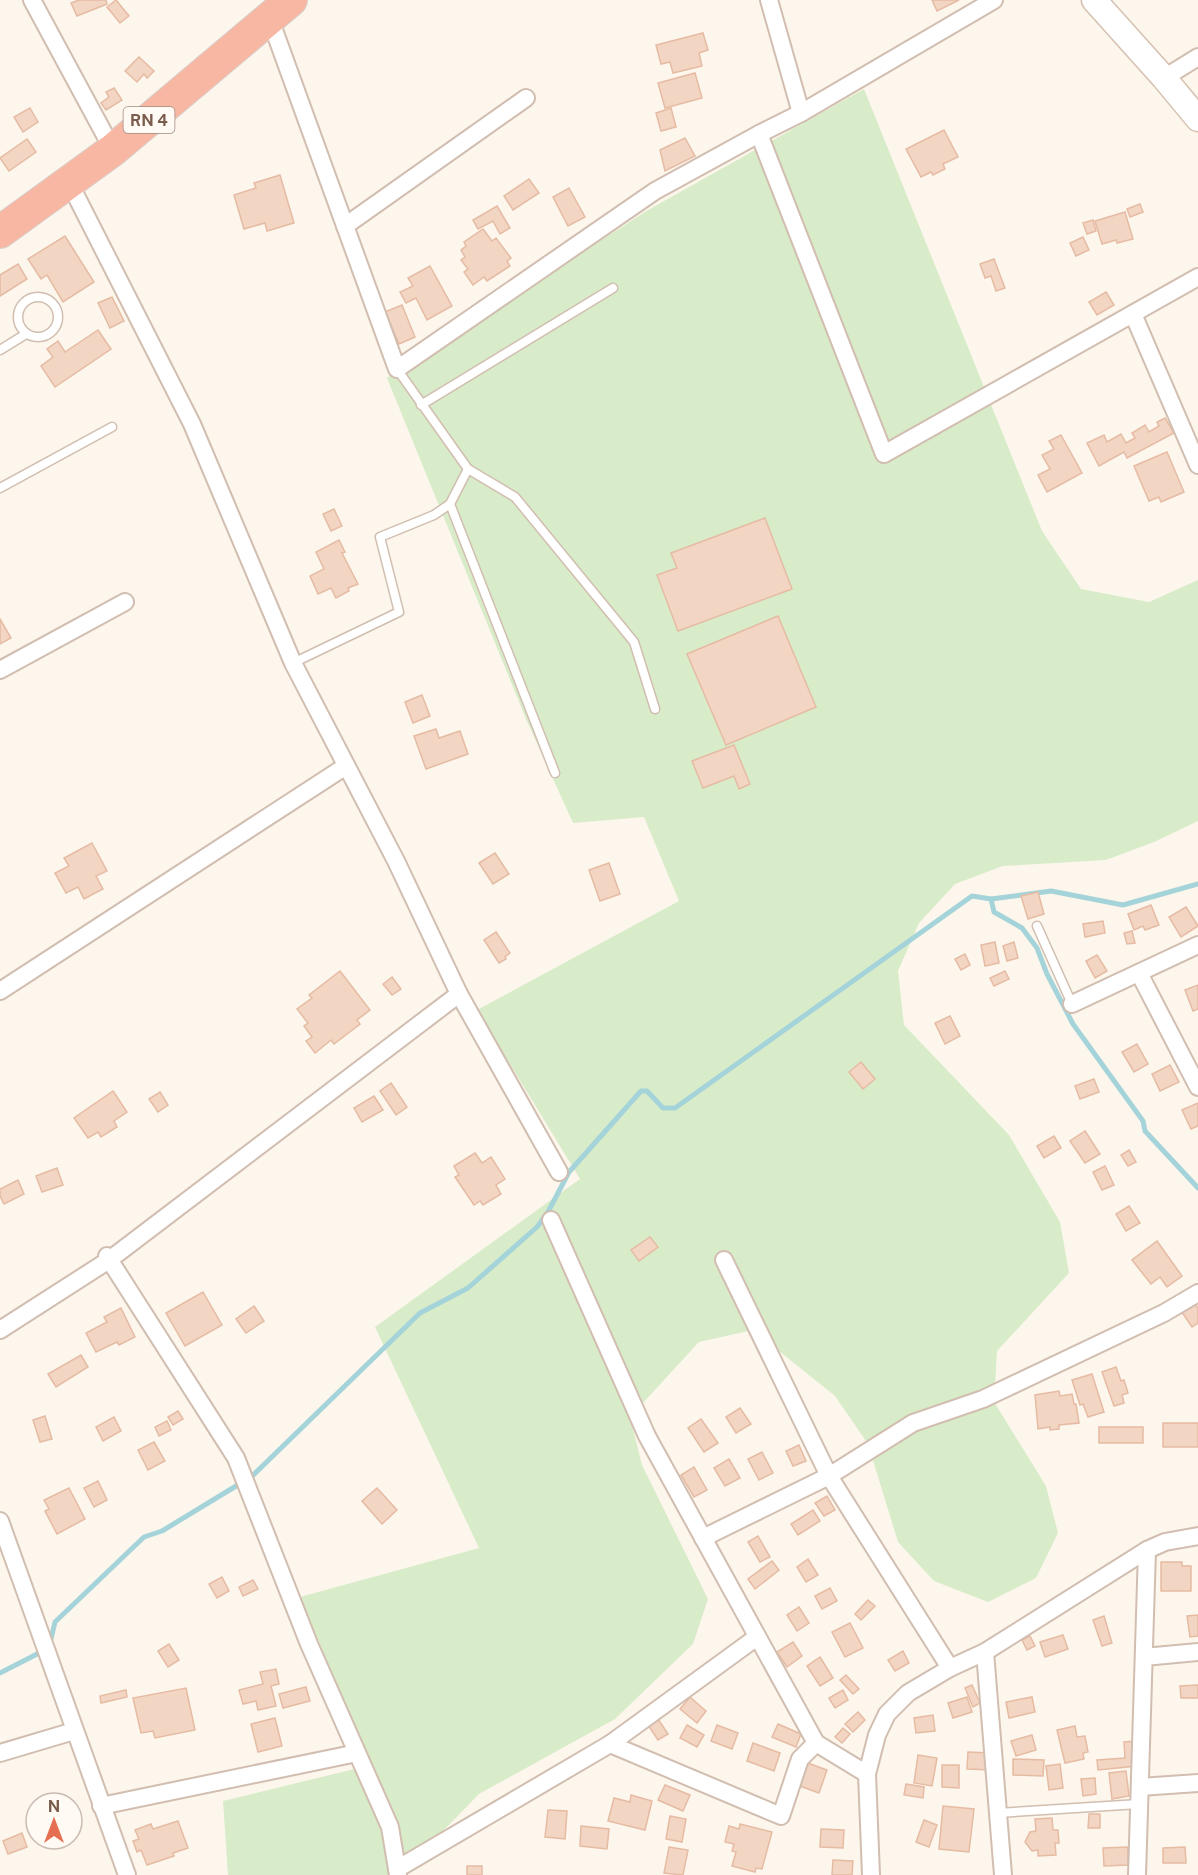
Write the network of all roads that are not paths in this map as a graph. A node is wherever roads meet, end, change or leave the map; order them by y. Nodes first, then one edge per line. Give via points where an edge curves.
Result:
1 (32, 0) edge
2 (769, 0) edge
3 (994, 0) edge
4 (1094, 0) edge
5 (280, 9) edge
6 (1198, 57) edge
7 (1164, 78) junction
8 (526, 98) dead end
9 (801, 113) junction
10 (1198, 119) edge
11 (759, 134) junction
12 (113, 150) junction
13 (69, 182) junction
14 (345, 226) junction
15 (0, 232) edge
16 (1198, 277) edge
17 (613, 288) dead end
18 (1133, 314) junction
19 (26, 334) junction
20 (0, 350) edge
21 (396, 369) junction
22 (421, 405) junction
23 (112, 427) dead end
24 (1198, 465) edge
25 (468, 469) junction
26 (0, 489) edge
27 (450, 504) junction
28 (124, 602) dead end
29 (293, 663) junction
30 (0, 670) edge
31 (655, 709) dead end
32 (346, 766) junction
33 (555, 773) dead end
34 (1037, 926) dead end
35 (1198, 945) edge
36 (1139, 973) junction
37 (0, 991) edge
38 (459, 994) junction
39 (1072, 1004) joint
40 (1198, 1087) edge
41 (559, 1172) dead end
42 (551, 1220) dead end
43 (108, 1258) junction
44 (724, 1260) dead end
45 (1198, 1293) edge
46 (0, 1330) edge
47 (829, 1476) junction
48 (0, 1521) edge
49 (1198, 1536) edge
50 (702, 1538) junction
51 (1148, 1550) junction
52 (757, 1636) junction
53 (985, 1652) junction
54 (1198, 1652) edge
55 (1144, 1658) junction
56 (950, 1668) junction
57 (74, 1731) junction
58 (816, 1743) junction
59 (610, 1744) junction
60 (0, 1753) edge
61 (357, 1753) junction
62 (867, 1774) junction
63 (1198, 1783) edge
64 (1140, 1786) junction
65 (1139, 1804) junction
66 (101, 1806) junction
67 (998, 1813) junction
68 (398, 1872) edge
69 (127, 1875) edge
70 (870, 1875) edge
71 (1003, 1875) edge
72 (1137, 1875) edge

1 - 12 street
2 - 9 street
3 - 9 street
4 - 7 street
5 - 12 highway, RN 4
5 - 14 street
6 - 7 street
7 - 10 street
8 - 14 street
9 - 11 street
11 - 18 street via 884,454
11 - 21 street via 655,191
12 - 13 highway, RN 4
13 - 15 highway, RN 4
13 - 29 street via 192,424
14 - 21 street
16 - 18 street
17 - 22 lane
18 - 24 street
19 - 19 lane via 39,337 52,332 58,319 55,306 43,297 29,299 19,308 18,322
19 - 20 lane
21 - 22 lane
22 - 25 lane
23 - 26 lane
25 - 27 lane
25 - 31 lane via 515,497 634,642
27 - 29 lane via 434,515 380,537 399,612
27 - 33 lane
28 - 30 street
29 - 32 street
32 - 37 street
32 - 38 street
34 - 39 lane
35 - 36 street
36 - 39 street
36 - 40 street
38 - 41 street
38 - 43 street
42 - 50 street via 647,1436
43 - 46 street
43 - 61 street via 236,1458 309,1644
44 - 47 street
45 - 47 street via 983,1399 913,1423
47 - 50 street
47 - 56 street
48 - 57 street
49 - 51 street via 1165,1542
50 - 52 street
51 - 53 street
51 - 55 street
52 - 58 street
52 - 59 street
53 - 56 street
53 - 67 street
54 - 55 street
55 - 64 street
56 - 62 street via 908,1693 887,1714
57 - 60 street
57 - 66 street
58 - 59 street via 800,1759 781,1816
58 - 62 street
59 - 68 street
61 - 66 street
61 - 68 street via 390,1827
62 - 70 street
63 - 64 street
64 - 65 street
65 - 67 lane
65 - 72 street
66 - 69 street
67 - 71 street

